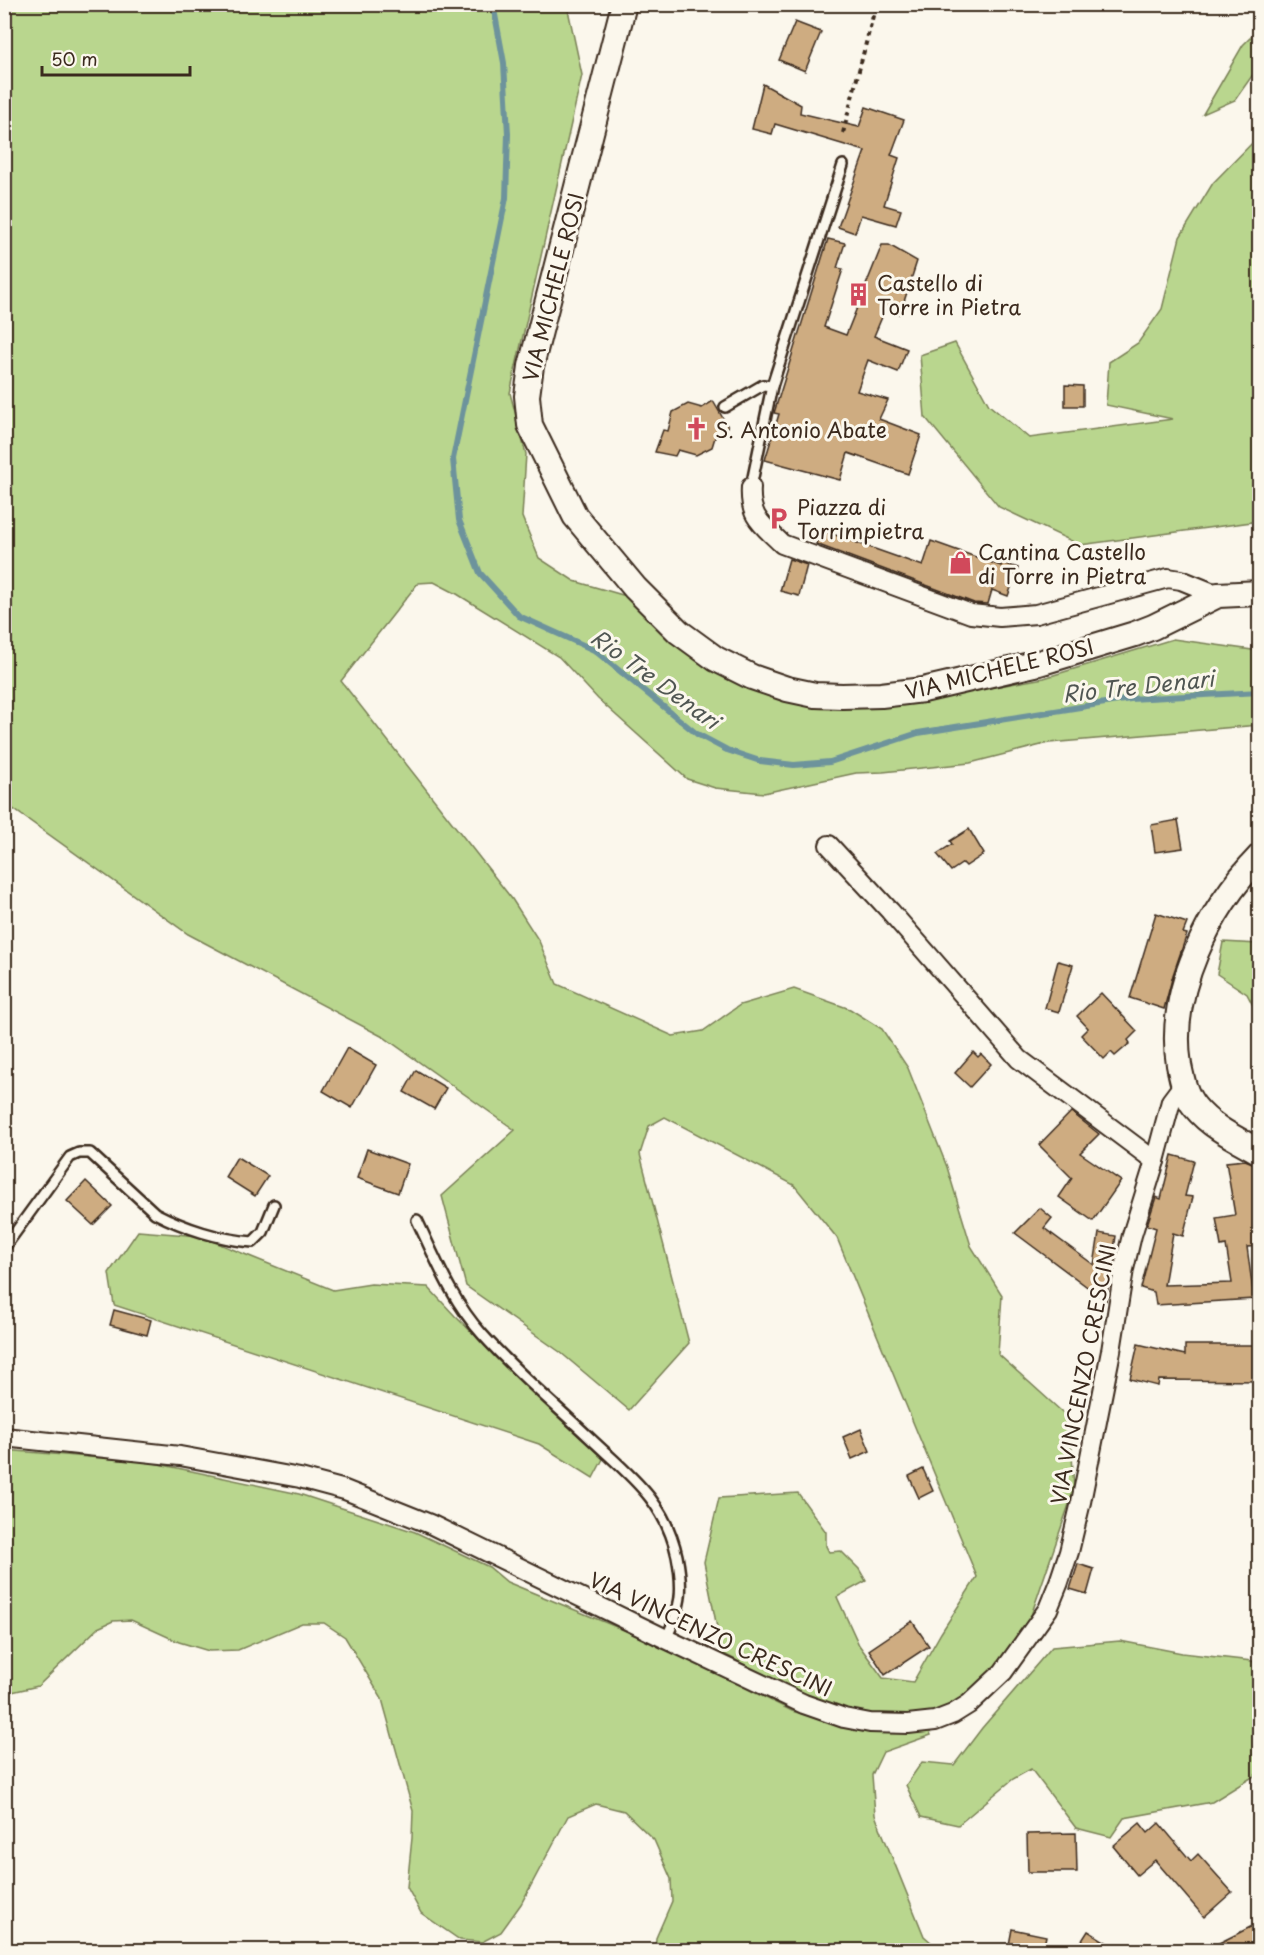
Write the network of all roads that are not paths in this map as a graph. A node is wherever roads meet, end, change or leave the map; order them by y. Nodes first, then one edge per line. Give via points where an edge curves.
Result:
1 (624, 4) edge
2 (843, 165) dead end
3 (772, 387) junction
4 (725, 407) dead end
5 (751, 487) joint
6 (1260, 593) edge
7 (1218, 595) junction
8 (829, 845) dead end
9 (1260, 856) edge
10 (1184, 1085) junction
11 (1260, 1152) edge
12 (1155, 1161) junction
13 (274, 1205) dead end
14 (417, 1220) dead end
15 (4, 1248) edge
16 (4, 1437) edge
17 (666, 1639) junction

1 - 7 street, VIA MICHELE ROSI via 531,366 526,404 533,432 575,516 664,618 716,659 770,683 815,695 881,695 923,690 1039,663 1153,627
2 - 3 lane
3 - 4 lane via 763,385
3 - 5 lane
5 - 7 street via 752,511 782,544 971,614 1000,618 1036,614 1161,579 1182,580
6 - 7 street, VIA MICHELE ROSI
8 - 12 street via 1019,1059
9 - 10 street via 1219,909 1186,983 1177,1038
10 - 11 street via 1204,1117
10 - 12 street, VIA VINCENZO CRESCINI via 1171,1101
12 - 17 street, VIA VINCENZO CRESCINI via 1124,1269 1111,1351 1066,1562 1048,1609 1019,1652 987,1689 961,1709 935,1721 870,1723 804,1704
13 - 15 lane via 263,1232 253,1242 234,1241 155,1214 90,1153 79,1153 70,1157
14 - 17 lane via 471,1322 641,1486 660,1511 674,1542 682,1594
16 - 17 street, VIA VINCENZO CRESCINI via 180,1456 345,1490 430,1524

